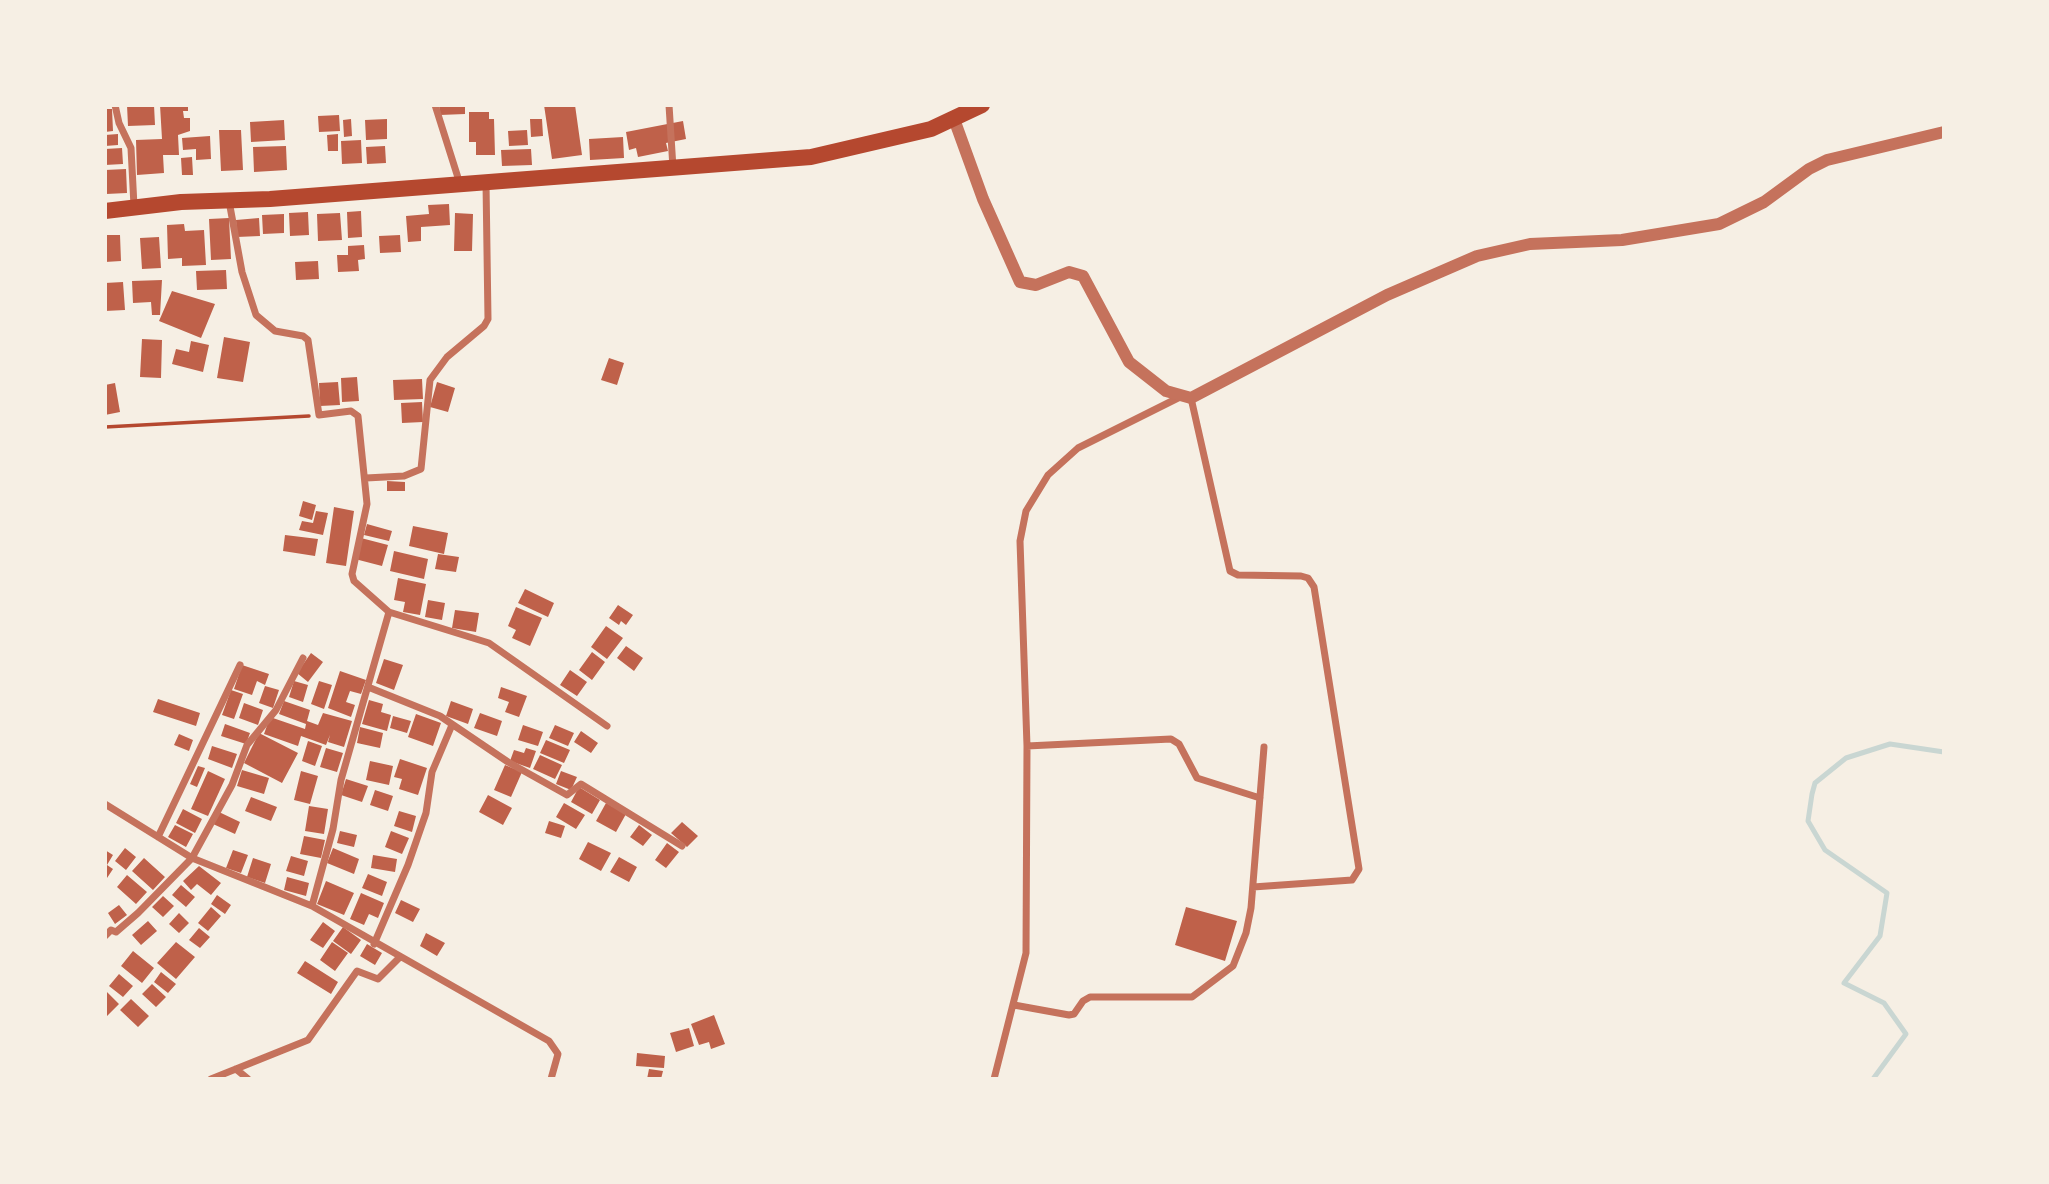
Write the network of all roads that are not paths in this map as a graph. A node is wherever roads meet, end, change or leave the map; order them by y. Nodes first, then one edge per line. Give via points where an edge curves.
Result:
1 (115, 105) edge
2 (435, 105) edge
3 (669, 105) edge
4 (982, 105) edge
5 (954, 119) junction
6 (1944, 132) edge
7 (673, 168) junction
8 (486, 182) junction
9 (460, 184) junction
10 (229, 200) junction
11 (134, 206) junction
12 (105, 211) edge
13 (1186, 397) junction
14 (366, 478) junction
15 (389, 612) junction
16 (303, 658) dead end
17 (240, 665) dead end
18 (368, 687) junction
19 (452, 725) junction
20 (607, 726) dead end
21 (1027, 746) junction
22 (1264, 747) dead end
23 (1260, 798) junction
24 (105, 804) edge
25 (158, 837) junction
26 (682, 846) dead end
27 (192, 858) junction
28 (1253, 887) junction
29 (312, 906) junction
30 (105, 936) edge
31 (374, 944) junction
32 (399, 958) junction
33 (1014, 1005) junction
34 (236, 1069) junction
35 (211, 1079) edge
36 (248, 1079) edge
37 (551, 1079) edge
38 (995, 1079) edge

1 - 11 street via 131,148
2 - 9 street
3 - 7 street
4 - 5 main road
5 - 7 main road via 831,154
5 - 13 street via 1020,282 1036,285 1069,272 1083,276 1129,362 1166,391
6 - 13 street via 1827,159 1765,202 1719,224 1655,236 1530,244 1477,256 1387,295
7 - 8 main road
8 - 9 main road
8 - 14 street via 488,319 447,357 430,380 421,469 404,477
9 - 10 main road
10 - 11 main road
10 - 14 street via 250,304 275,331 308,340 319,415 351,411 358,416
11 - 12 main road
13 - 21 street via 1078,448 1048,475 1026,511 1020,541
13 - 28 street via 1230,571 1301,576 1314,587 1359,869 1352,880
14 - 15 street via 367,509 352,577
15 - 18 street
15 - 20 street via 489,643
16 - 27 street via 276,710 247,745 232,785
17 - 25 street
18 - 19 street
18 - 29 street
19 - 26 street via 566,795 581,784
19 - 31 street via 432,772 426,813 408,865
21 - 23 street via 1171,739 1179,744 1197,778
21 - 33 street via 1026,953
22 - 23 street
23 - 28 street
24 - 25 street
25 - 27 street
27 - 29 street
27 - 30 street via 138,913
28 - 33 street via 1246,933 1233,966 1192,997 1090,998 1069,1015
29 - 31 street
31 - 32 street
32 - 34 street via 378,979 358,971 307,1040
32 - 37 street via 549,1041 558,1054
33 - 38 street
34 - 35 street
34 - 36 street

